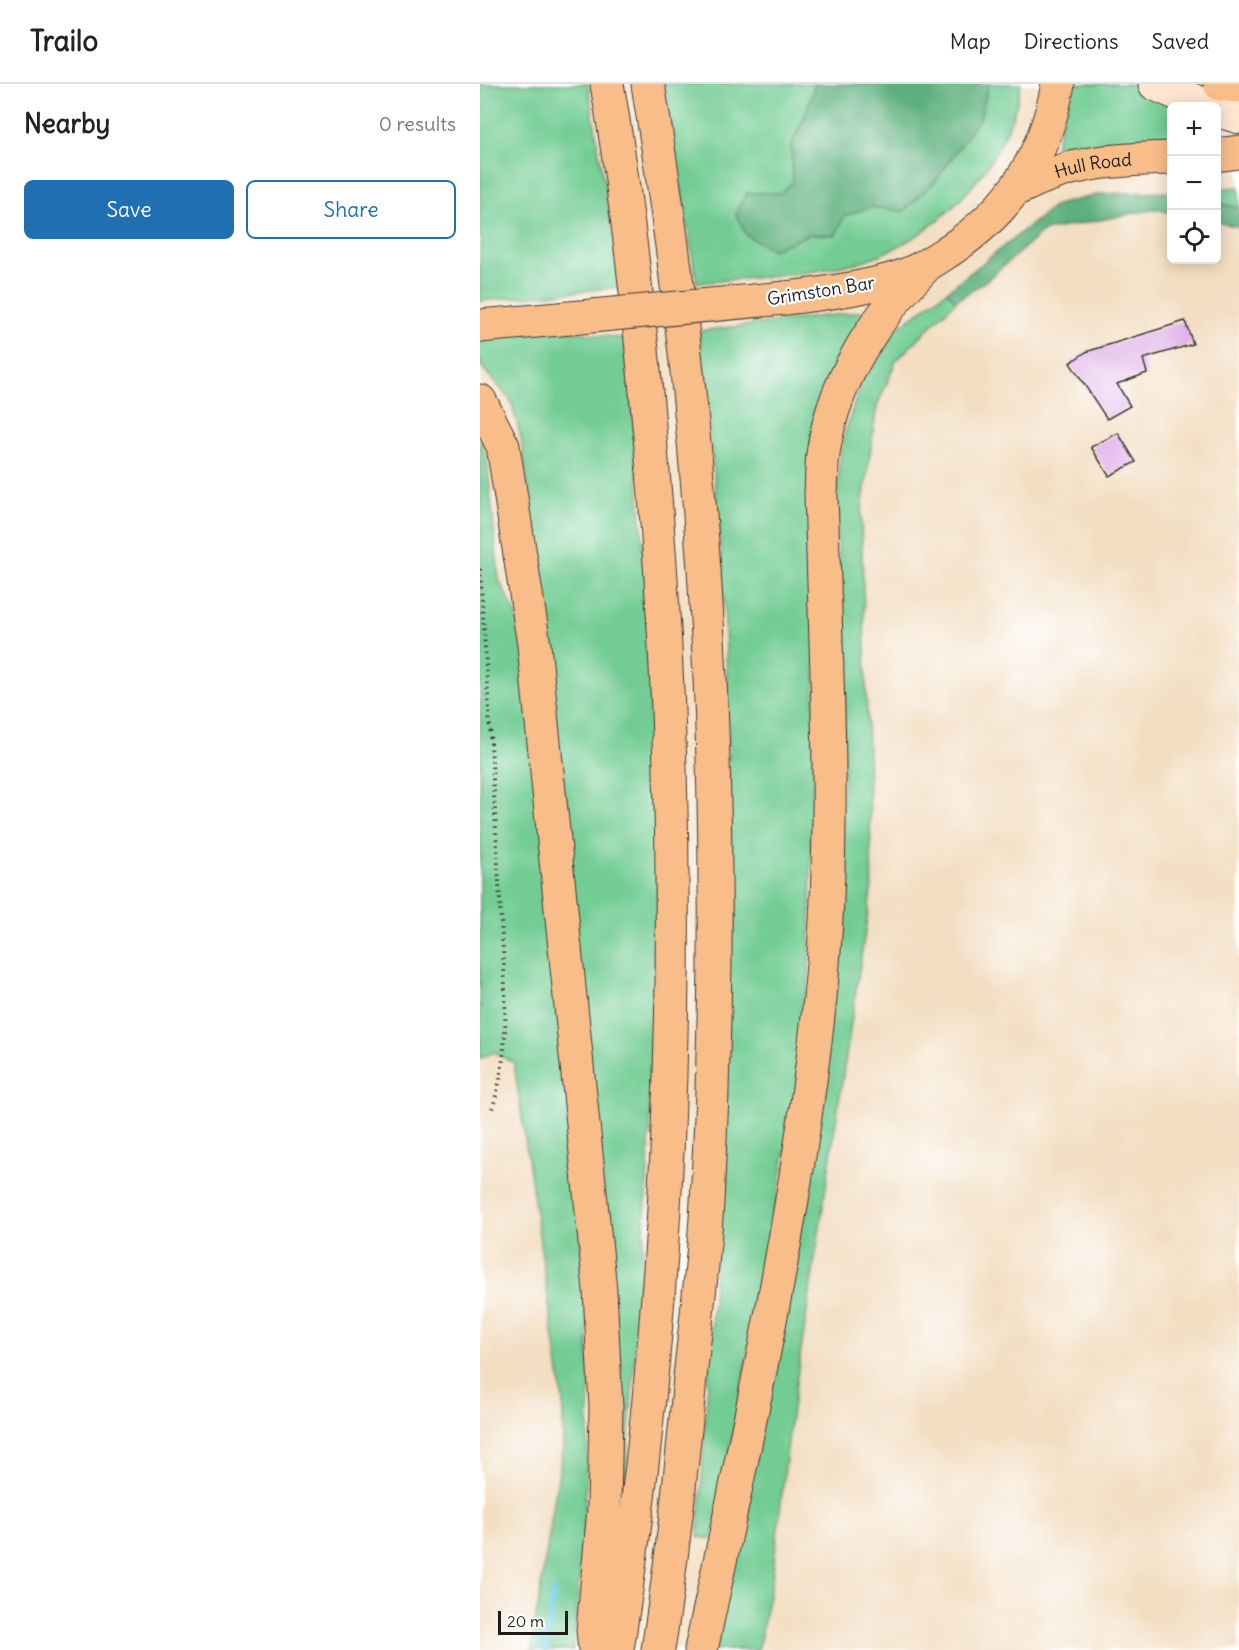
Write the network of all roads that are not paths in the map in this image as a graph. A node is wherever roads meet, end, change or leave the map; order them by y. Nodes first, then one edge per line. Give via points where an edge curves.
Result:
1 (607, 84) edge
2 (648, 84) edge
3 (1058, 84) edge
4 (1155, 84) edge
5 (1220, 84) edge
6 (1239, 86) edge
7 (1197, 102) edge
8 (1221, 112) edge
9 (1239, 117) edge
10 (1239, 152) edge
11 (1221, 154) edge
12 (1167, 158) edge
13 (1018, 188) junction
14 (926, 266) junction
15 (480, 326) edge
16 (480, 401) edge
17 (595, 1650) edge
18 (617, 1650) edge
19 (658, 1650) edge
20 (701, 1650) edge

1 - 18 highway via 646,383 662,583 672,830 671,999 663,1202 649,1407
2 - 19 highway via 687,372 706,598 713,842 714,1003 707,1205 680,1483
3 - 13 highway, Grimston Bar via 1046,132
4 - 7 main road
5 - 6 highway
8 - 9 main road
10 - 11 highway
12 - 13 highway, Hull Road via 1083,164
13 - 14 highway, Grimston Bar via 984,224
14 - 15 highway, Grimston Bar, bridge via 870,285 785,298
14 - 20 highway via 886,308 868,335 851,369 824,448 821,494 831,814 820,998 789,1224
16 - 17 highway via 503,446 534,645 600,1290 606,1407

